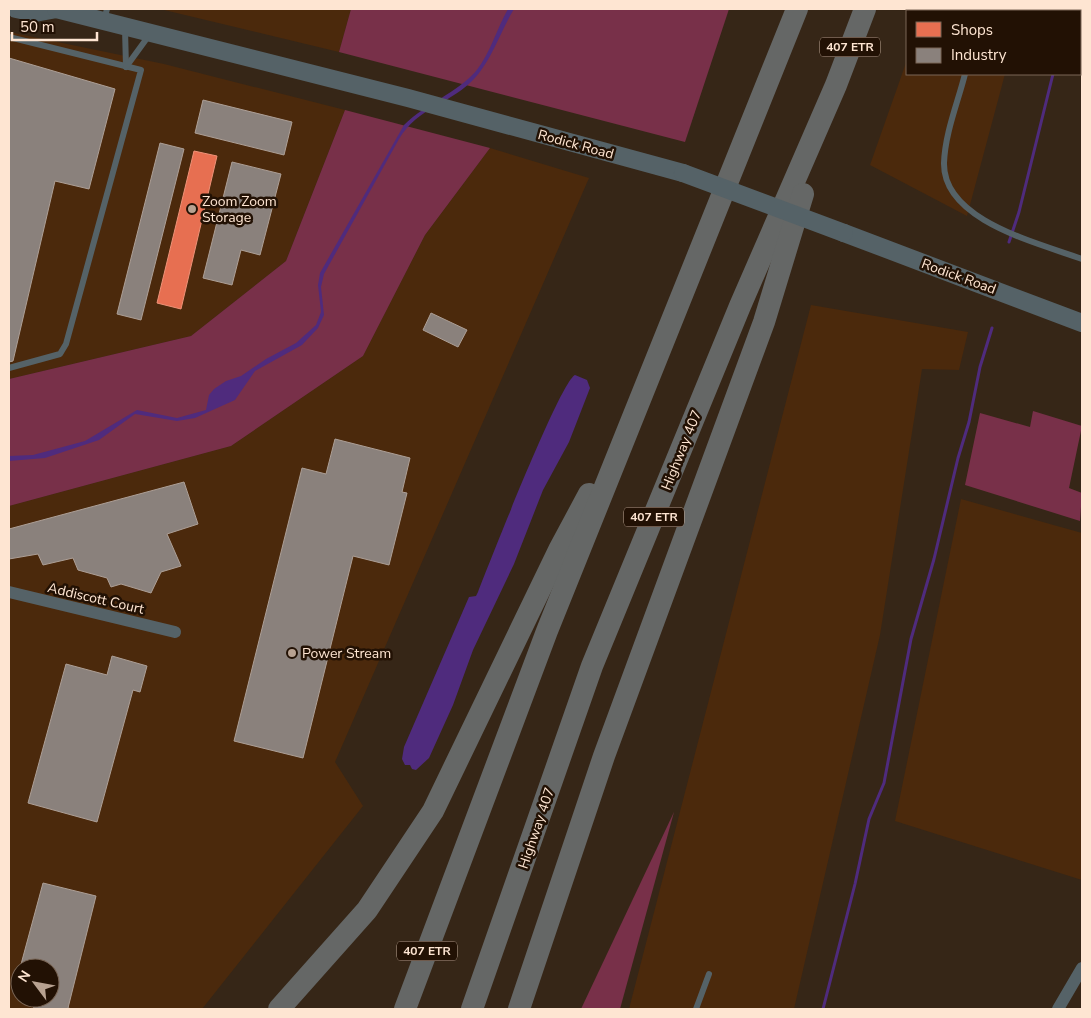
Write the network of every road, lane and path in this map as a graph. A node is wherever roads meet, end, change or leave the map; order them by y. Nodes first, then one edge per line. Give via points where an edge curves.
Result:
1 (16, 9) edge
2 (56, 9) edge
3 (797, 9) edge
4 (864, 9) edge
5 (105, 15) edge
6 (125, 27) junction
7 (151, 34) junction
8 (9, 38) edge
9 (126, 67) junction
10 (965, 75) edge
11 (836, 85) junction
12 (1082, 259) edge
13 (1082, 323) edge
14 (9, 368) edge
15 (642, 394) junction
16 (9, 592) edge
17 (175, 632) dead end
18 (1082, 968) edge
19 (709, 974) dead end
20 (279, 1009) edge
21 (405, 1009) edge
22 (472, 1009) edge
23 (519, 1009) edge
24 (696, 1009) edge
25 (1058, 1009) edge

1 - 2 main road, Rodick Road via 35,13
2 - 5 main road, Rodick Road
3 - 15 highway, 407 ETR
4 - 11 highway, Highway 407 / 407 ETR
5 - 6 main road, Rodick Road
6 - 7 main road, Rodick Road
6 - 9 lane
7 - 9 lane
7 - 13 main road, Rodick Road, bridge via 408,98 683,174
8 - 9 lane
9 - 14 lane via 141,70 66,344 60,354
10 - 12 lane via 944,164 953,195 980,218
11 - 22 highway, Highway 407 / 407 ETR via 740,306 592,666
11 - 23 highway via 764,322 604,756
15 - 20 highway via 559,550 432,811 367,910
15 - 21 highway, 407 ETR via 547,631
16 - 17 street, Addiscott Court
18 - 25 street
19 - 24 lane

